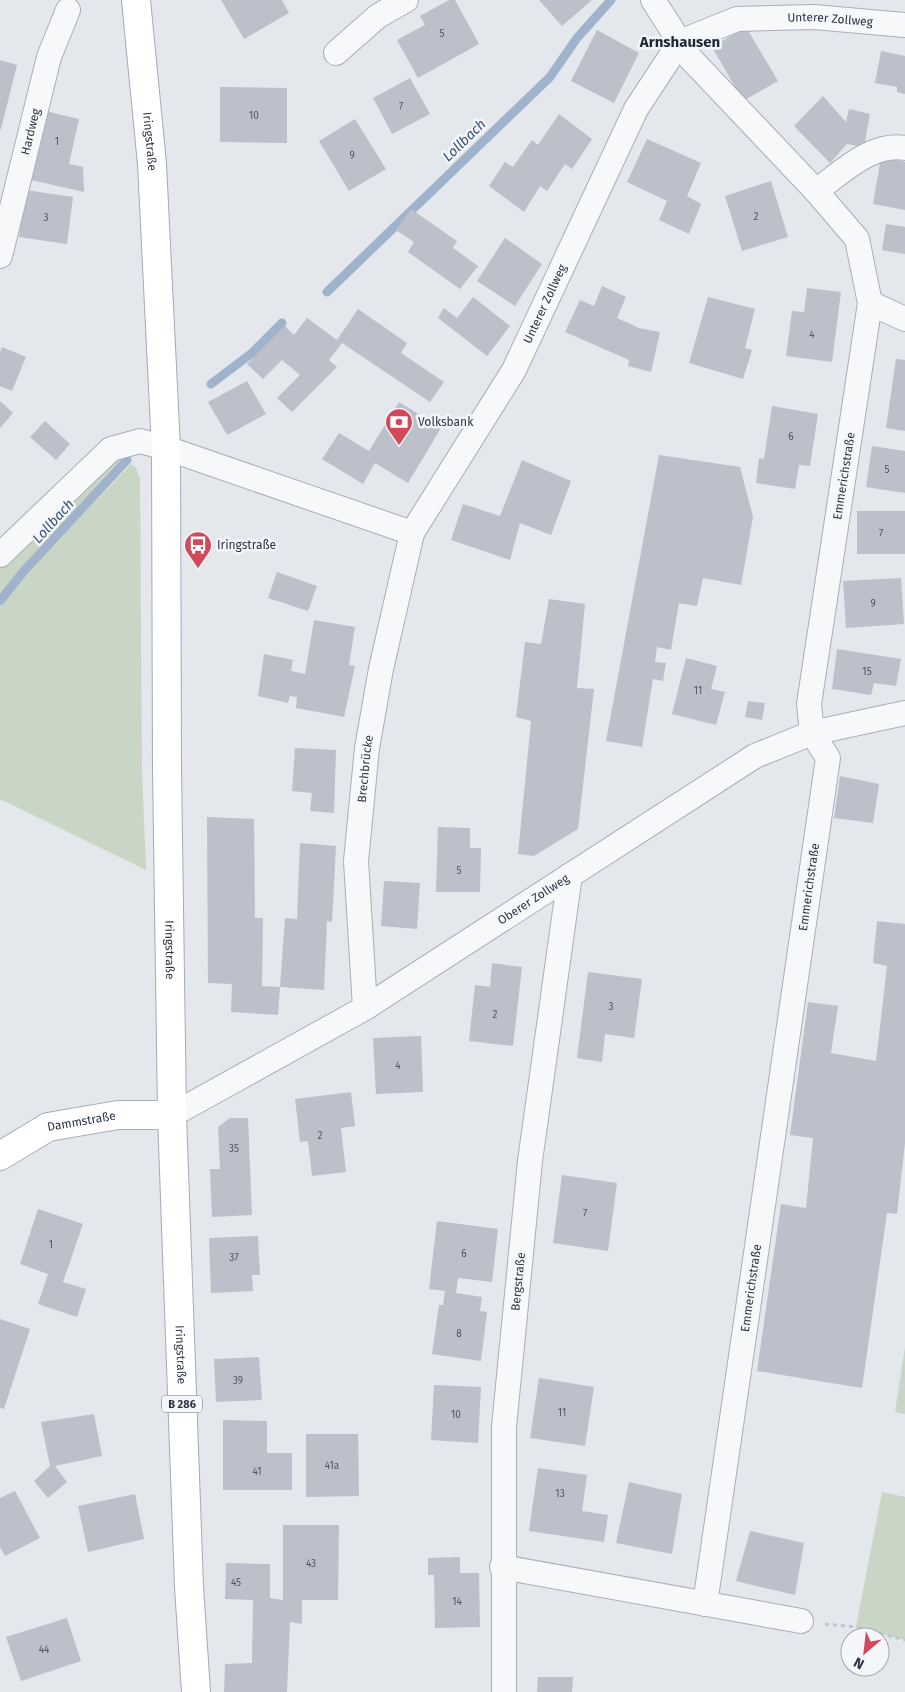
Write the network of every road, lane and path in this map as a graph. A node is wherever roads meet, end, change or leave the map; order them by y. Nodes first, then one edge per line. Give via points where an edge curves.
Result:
1 (136, 0) edge
2 (406, 0) edge
3 (653, 0) edge
4 (68, 10) dead end
5 (905, 25) edge
6 (680, 42) junction
7 (336, 53) dead end
8 (905, 148) edge
9 (816, 191) junction
10 (0, 256) edge
11 (870, 303) junction
12 (905, 319) edge
13 (166, 448) junction
14 (412, 533) junction
15 (0, 555) edge
16 (905, 712) edge
17 (812, 733) junction
18 (570, 875) junction
19 (366, 1008) junction
20 (172, 1115) junction
21 (0, 1156) edge
22 (502, 1567) junction
23 (705, 1604) junction
24 (802, 1621) joint
25 (905, 1640) edge
26 (196, 1692) edge
27 (504, 1692) edge

1 - 13 main road, Iringstraße / B 286 via 152,164
2 - 7 street via 378,16
3 - 6 street, Emmerichstraße
4 - 10 street, Hardweg via 50,57
5 - 6 street, Unterer Zollweg via 814,17 738,19
6 - 9 street, Emmerichstraße via 702,71
6 - 14 street, Unterer Zollweg via 636,109 514,370
8 - 9 street via 893,146 870,153
9 - 11 street, Emmerichstraße via 857,239
11 - 12 street
11 - 17 street, Emmerichstraße via 809,704
13 - 14 street
13 - 15 street via 140,442 111,449
13 - 20 main road, Iringstraße / B 286
14 - 19 street, Brechbrücke via 380,669 365,766 356,861
16 - 17 street, Oberer Zollweg
17 - 18 street, Oberer Zollweg via 755,756
17 - 23 street, Emmerichstraße via 828,758
18 - 19 street, Oberer Zollweg
18 - 22 street, Bergstraße via 529,1171 504,1427
19 - 20 street, Oberer Zollweg
20 - 21 main road, Dammstraße via 118,1115 48,1127
20 - 26 main road, Iringstraße / B 286 via 189,1587
22 - 23 street
22 - 27 street, Bergstraße
23 - 24 street
24 - 25 path via 856,1628

